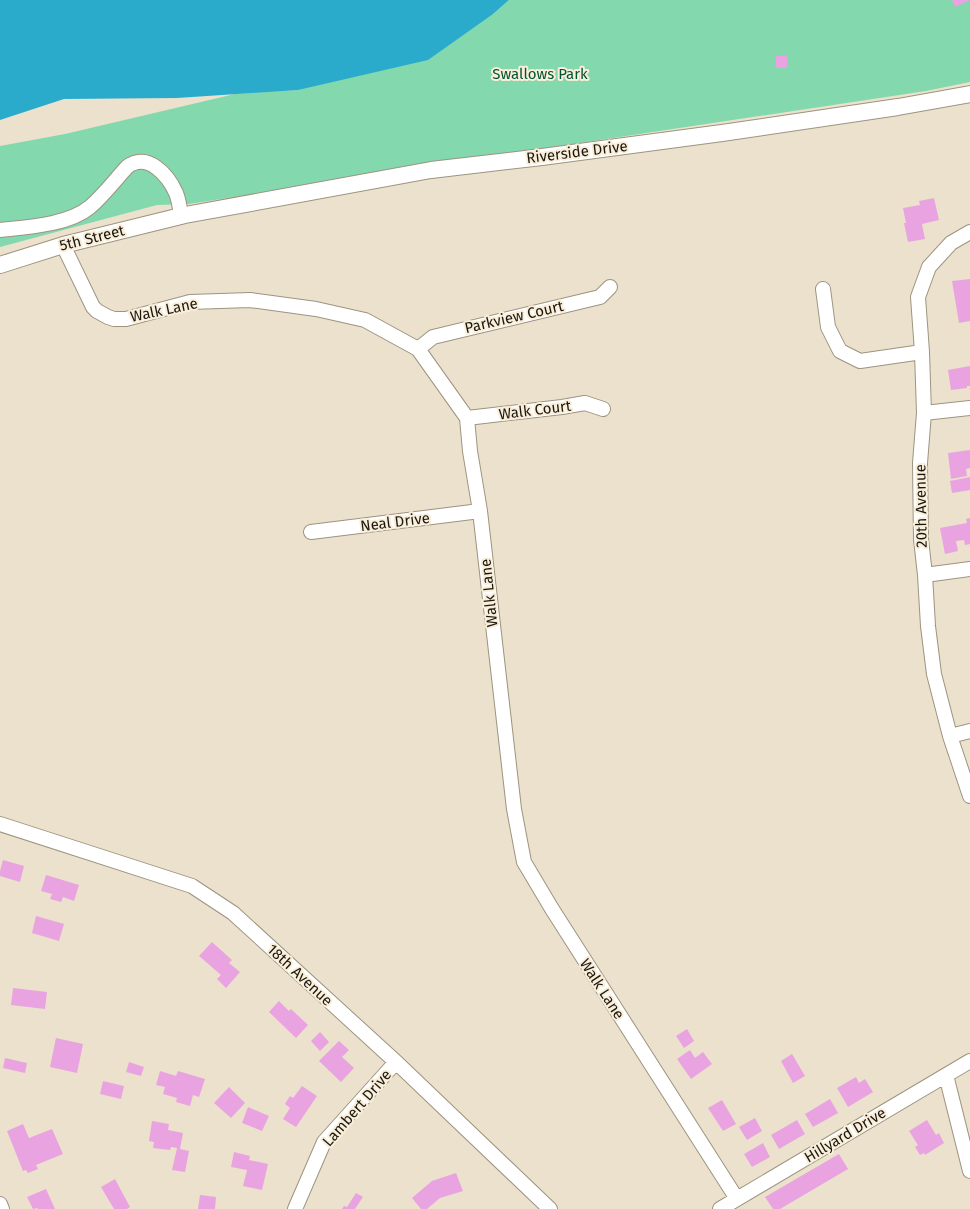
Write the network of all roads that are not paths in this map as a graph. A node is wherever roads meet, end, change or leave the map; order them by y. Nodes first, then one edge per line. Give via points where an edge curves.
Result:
1 (970, 94) edge
2 (183, 215) junction
3 (0, 230) edge
4 (970, 232) edge
5 (63, 245) junction
6 (0, 265) edge
7 (610, 287) dead end
8 (823, 289) dead end
9 (418, 350) junction
10 (922, 352) junction
11 (970, 408) edge
12 (603, 409) dead end
13 (924, 413) junction
14 (466, 418) junction
15 (480, 511) junction
16 (311, 532) dead end
17 (970, 569) edge
18 (925, 575) junction
19 (970, 730) edge
20 (950, 736) junction
21 (970, 796) edge
22 (0, 824) edge
23 (970, 1060) edge
24 (396, 1062) junction
25 (946, 1075) junction
26 (970, 1171) edge
27 (737, 1199) junction
28 (0, 1204) edge
29 (2, 1209) edge
30 (295, 1209) edge
31 (550, 1209) edge
32 (720, 1209) edge

1 - 2 main road, Riverside Drive via 722,133 431,170
2 - 3 street via 166,177 151,164 139,161 128,166 82,213 60,221
2 - 5 main road, 5th Street
4 - 10 street, 20th Avenue via 951,242 929,267 918,297
5 - 6 main road, 5th Street
5 - 9 street, Walk Lane via 92,307 114,319 190,302 250,300 365,320
7 - 9 street, Parkview Court via 600,297 433,337
8 - 10 street via 828,327 840,351 860,361
9 - 14 street, Walk Lane
10 - 13 street, 20th Avenue
11 - 13 street
12 - 14 street, Walk Court via 585,403
13 - 18 street, 20th Avenue via 920,463
14 - 15 street, Walk Lane
15 - 16 street, Neal Drive
15 - 27 street, Walk Lane via 514,809 524,862
17 - 18 street
18 - 20 street, 20th Avenue via 934,674
19 - 20 street
20 - 21 street, 20th Avenue
22 - 24 street, 18th Avenue via 192,886 233,913
23 - 25 street, Hillyard Drive
24 - 30 street, Lambert Drive via 324,1142
24 - 31 street, 18th Avenue
25 - 26 street
25 - 27 street, Hillyard Drive
27 - 32 street, Hillyard Drive
28 - 29 street

